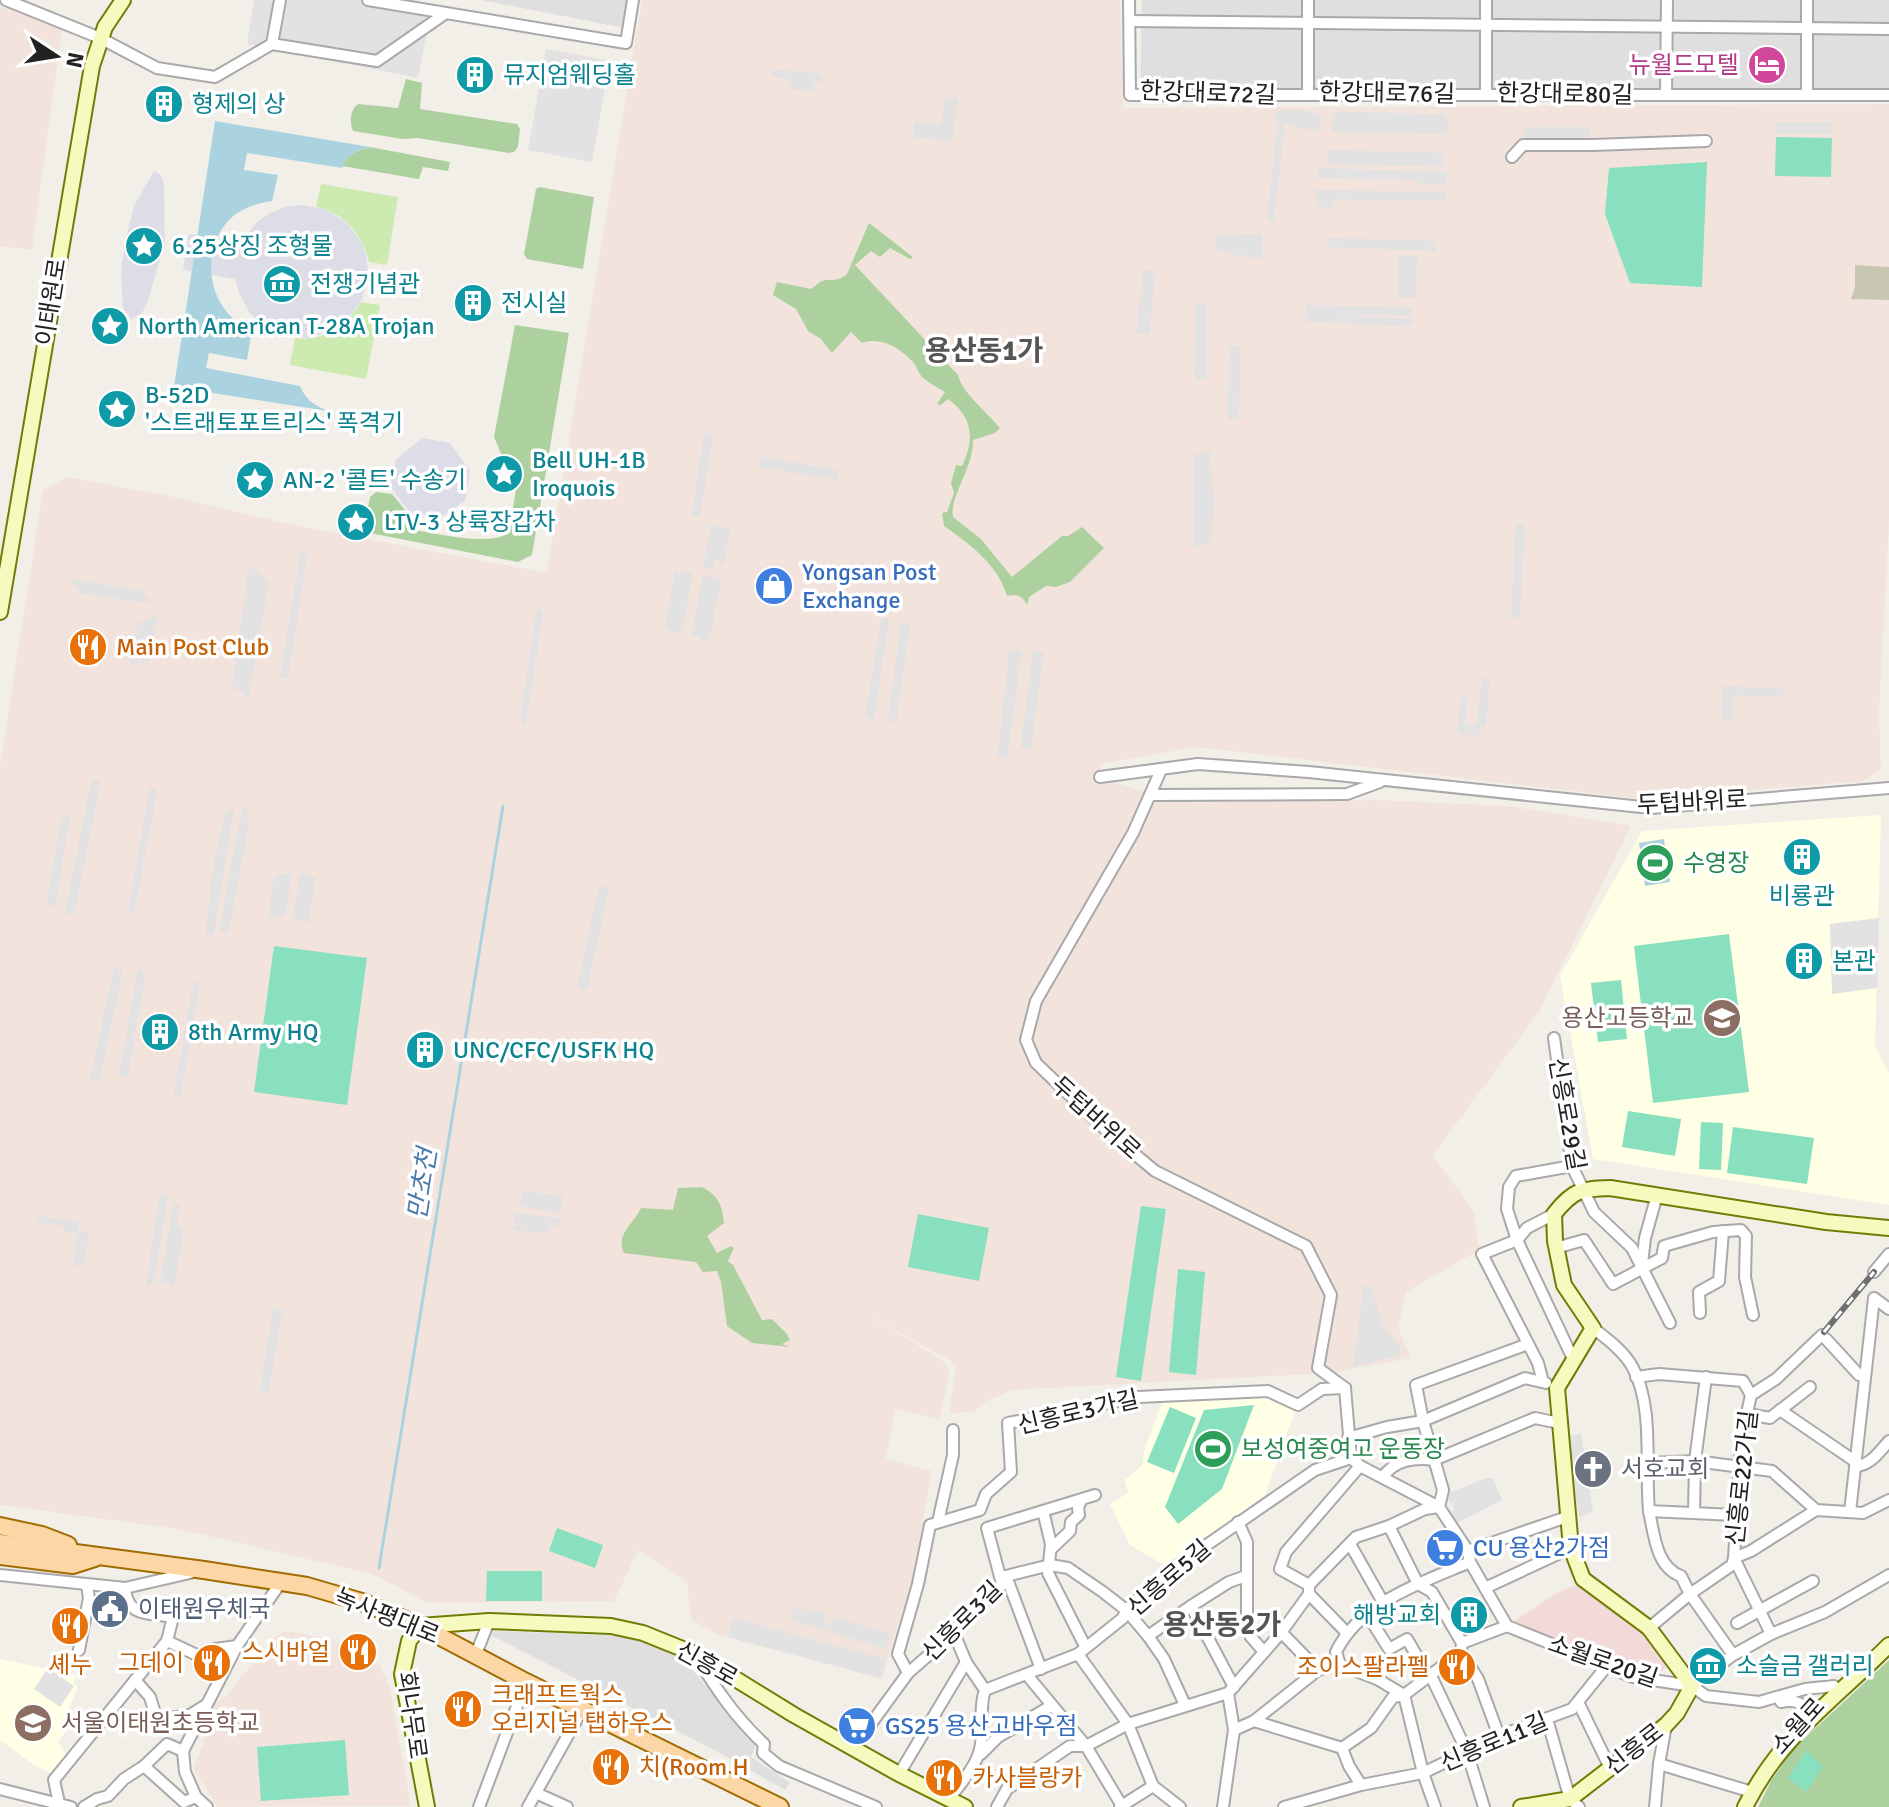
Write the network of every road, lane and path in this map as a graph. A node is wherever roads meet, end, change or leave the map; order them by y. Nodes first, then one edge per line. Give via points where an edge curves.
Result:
1 (6, 0) edge
2 (123, 0) edge
3 (280, 0) edge
4 (368, 0) edge
5 (633, 0) edge
6 (1129, 0) edge
7 (1308, 0) edge
8 (1486, 0) edge
9 (1667, 0) edge
10 (1807, 0) edge
11 (29, 4) edge
12 (446, 13) junction
13 (1130, 21) junction
14 (1308, 23) junction
15 (1486, 25) junction
16 (1668, 27) junction
17 (1807, 28) junction
18 (1889, 29) edge
19 (100, 38) junction
20 (272, 44) junction
21 (1308, 95) junction
22 (1486, 95) junction
23 (1666, 95) junction
24 (1807, 95) junction
25 (1889, 95) edge
26 (1706, 141) dead end
27 (1512, 157) dead end
28 (0, 612) edge
29 (1161, 770) junction
30 (1100, 777) dead end
31 (1386, 780) junction
32 (1889, 788) edge
33 (1150, 795) junction
34 (1554, 1038) dead end
35 (1572, 1166) junction
36 (1581, 1189) junction
37 (1657, 1195) junction
38 (1738, 1208) junction
39 (1554, 1214) junction
40 (1889, 1228) edge
41 (1728, 1231) junction
42 (1517, 1240) junction
43 (1556, 1248) junction
44 (1889, 1254) edge
45 (1641, 1267) junction
46 (1874, 1272) dead end
47 (1889, 1309) edge
48 (1700, 1313) dead end
49 (1753, 1315) dead end
50 (1670, 1323) dead end
51 (1593, 1328) junction
52 (1528, 1344) junction
53 (1574, 1361) junction
54 (1865, 1376) junction
55 (1636, 1377) junction
56 (1706, 1377) junction
57 (1550, 1385) junction
58 (1810, 1387) dead end
59 (1345, 1388) junction
60 (1751, 1395) junction
61 (1780, 1410) junction
62 (1748, 1414) junction
63 (1423, 1421) junction
64 (1559, 1423) junction
65 (953, 1430) dead end
66 (1348, 1438) junction
67 (1889, 1441) edge
68 (1434, 1460) junction
69 (1695, 1461) junction
70 (1355, 1462) junction
71 (1648, 1463) junction
72 (1855, 1464) junction
73 (1740, 1468) junction
74 (1383, 1477) junction
75 (1095, 1495) dead end
76 (1081, 1500) junction
77 (1889, 1500) edge
78 (1439, 1507) junction
79 (980, 1510) junction
80 (1816, 1510) junction
81 (1043, 1511) junction
82 (1649, 1511) junction
83 (1850, 1512) junction
84 (1694, 1513) junction
85 (1735, 1515) junction
86 (1567, 1517) junction
87 (938, 1522) junction
88 (1238, 1522) junction
89 (1389, 1526) junction
90 (0, 1528) edge
91 (987, 1528) junction
92 (0, 1543) edge
93 (1350, 1544) junction
94 (1571, 1548) junction
95 (1051, 1549) junction
96 (0, 1556) edge
97 (100, 1556) junction
98 (1469, 1557) junction
99 (1734, 1558) junction
100 (1050, 1565) junction
101 (204, 1570) junction
102 (0, 1575) edge
103 (1889, 1575) edge
104 (1246, 1576) junction
105 (1004, 1580) junction
106 (1813, 1581) dead end
107 (281, 1582) junction
108 (1418, 1584) junction
109 (87, 1585) junction
110 (125, 1588) junction
111 (1485, 1588) junction
112 (1309, 1590) junction
113 (1690, 1594) junction
114 (1384, 1604) junction
115 (1191, 1606) junction
116 (1126, 1610) junction
117 (1759, 1611) junction
118 (1367, 1614) junction
119 (489, 1621) junction
120 (1737, 1623) dead end
121 (420, 1626) junction
122 (1507, 1626) junction
123 (1649, 1628) junction
124 (1281, 1632) junction
125 (1346, 1632) junction
126 (954, 1633) junction
127 (1771, 1634) junction
128 (1889, 1635) edge
129 (1148, 1636) junction
130 (167, 1641) junction
131 (1889, 1645) edge
132 (237, 1646) junction
133 (1462, 1648) junction
134 (79, 1650) dead end
135 (1082, 1650) junction
136 (1264, 1652) junction
137 (476, 1654) junction
138 (695, 1654) junction
139 (1733, 1655) junction
140 (966, 1662) junction
141 (1340, 1665) junction
142 (1606, 1667) junction
143 (1041, 1669) junction
144 (1318, 1670) junction
145 (908, 1673) junction
146 (1027, 1675) junction
147 (1430, 1676) junction
148 (135, 1680) junction
149 (526, 1682) junction
150 (1692, 1686) junction
151 (1834, 1686) junction
152 (985, 1690) junction
153 (1231, 1690) junction
154 (1404, 1695) junction
155 (1759, 1702) junction
156 (208, 1704) junction
157 (1579, 1704) junction
158 (1185, 1705) junction
159 (1051, 1706) junction
160 (582, 1710) junction
161 (1810, 1713) junction
162 (1547, 1719) junction
163 (1254, 1721) junction
164 (1128, 1724) junction
165 (1666, 1725) junction
166 (1234, 1730) junction
167 (1499, 1736) junction
168 (1086, 1746) junction
169 (854, 1747) junction
170 (1342, 1748) junction
171 (183, 1751) junction
172 (1467, 1752) junction
173 (977, 1758) junction
174 (1659, 1764) junction
175 (144, 1766) junction
176 (1610, 1768) junction
177 (1423, 1773) junction
178 (899, 1774) junction
179 (1361, 1785) junction
180 (1153, 1786) junction
181 (0, 1789) edge
182 (742, 1790) junction
183 (1752, 1792) junction
184 (536, 1793) junction
185 (196, 1797) junction
186 (949, 1799) junction
187 (59, 1803) junction
188 (1575, 1803) edge
189 (1121, 1806) edge
190 (71, 1807) edge
191 (84, 1807) edge
192 (207, 1807) edge
193 (427, 1807) edge
194 (479, 1807) edge
195 (528, 1807) edge
196 (567, 1807) edge
197 (763, 1807) edge
198 (780, 1807) edge
199 (876, 1807) edge
200 (965, 1807) edge
201 (997, 1807) edge
202 (1180, 1807) edge
203 (1223, 1807) edge
204 (1284, 1807) edge
205 (1435, 1807) edge
206 (1484, 1807) edge
207 (1521, 1807) edge
208 (1655, 1807) edge
209 (1745, 1807) edge

1 - 11 street
2 - 19 street, 이태원로
3 - 20 street
4 - 12 street
5 - 12 street via 626,43
6 - 13 street, 한강대로72길
7 - 14 street, 한강대로76길
8 - 15 street, 한강대로80길
9 - 16 street
10 - 17 street
11 - 19 street
12 - 20 street via 377,61
13 - 14 street
13 - 21 street, 한강대로72길 via 1130,95
14 - 15 street
14 - 21 street, 한강대로76길
15 - 16 street
15 - 22 street, 한강대로80길
16 - 17 street
16 - 23 street
17 - 18 street
17 - 24 street
19 - 20 street via 157,68 215,77
19 - 28 street, 이태원로
21 - 22 street, 한강대로76길
22 - 23 street, 한강대로80길
23 - 24 street, 한강대로80길
24 - 25 street, 한강대로80길
26 - 27 street via 1523,145
29 - 30 street, 두텁바위로
29 - 31 street, 두텁바위로 via 1198,764
29 - 33 street, 두텁바위로
31 - 32 street, 두텁바위로 via 1651,808
31 - 33 street via 1347,794
33 - 59 street, 두텁바위로 via 1036,1001 1026,1040 1036,1063 1155,1171 1306,1246 1331,1295 1318,1368
34 - 35 street, 신흥로29길
35 - 36 street, 신흥로29길
35 - 42 street via 1516,1176 1507,1209
36 - 37 street
36 - 39 street
36 - 45 street, 신흥로29길 via 1594,1212 1632,1248
37 - 38 street
37 - 45 street
38 - 40 street
38 - 41 street
39 - 42 street via 1527,1228
39 - 43 street
41 - 45 street via 1677,1240 1664,1246 1662,1258
41 - 48 street via 1719,1281 1699,1292
41 - 49 street via 1741,1230 1746,1236 1745,1277
42 - 52 street via 1482,1254
42 - 53 street
43 - 45 street via 1584,1240 1613,1284
43 - 51 street via 1564,1285
44 - 46 street
45 - 50 street, 신흥로29길
47 - 54 street via 1874,1298
51 - 53 street
51 - 55 street via 1612,1343
52 - 57 street
52 - 63 street via 1416,1385
53 - 57 street
54 - 60 street, 신흥로22가길 via 1824,1337
54 - 72 street
55 - 56 street
55 - 71 street via 1644,1400
56 - 60 street via 1743,1381
56 - 69 street
57 - 63 street via 1525,1378
57 - 64 street
58 - 61 street
59 - 66 street
59 - 79 street, 신흥로3가길 via 1322,1389 1298,1405 1268,1391 1138,1397 1008,1423 1011,1472 986,1494
60 - 62 street, 신흥로22가길
61 - 62 street via 1770,1418
61 - 72 street
62 - 73 street, 신흥로22가길
63 - 66 street
63 - 68 street
64 - 68 street via 1535,1418
64 - 86 street
65 - 87 street via 953,1455
66 - 70 street
67 - 72 street via 1872,1460
68 - 74 street via 1400,1462
68 - 78 street via 1443,1490
69 - 71 street
69 - 73 street
69 - 84 street
70 - 74 street
70 - 88 street, 신흥로5길 via 1315,1470
70 - 112 street via 1286,1552 1280,1569
71 - 82 street
72 - 83 street
73 - 80 street via 1772,1471
73 - 85 street, 신흥로22가길
74 - 78 street
75 - 76 street
76 - 81 street
76 - 95 street via 1070,1531
77 - 83 street via 1863,1513
78 - 89 street
78 - 98 street
79 - 87 street
79 - 91 street
80 - 83 street
80 - 99 street
81 - 91 street
81 - 95 street
82 - 84 street
82 - 113 street via 1656,1546
84 - 85 street
85 - 99 street, 신흥로22가길
86 - 94 street
86 - 98 street
87 - 145 street via 930,1525 898,1654
88 - 104 street via 1247,1542
88 - 116 street, 신흥로5길
89 - 93 street
89 - 108 street
90 - 97 main road via 42,1535
91 - 105 street
92 - 97 main road, 녹사평대로
93 - 112 street
93 - 114 street
94 - 111 street
94 - 123 street via 1583,1579
95 - 100 street
96 - 97 main road via 73,1565
97 - 101 main road, 녹사평대로
98 - 108 street
98 - 111 street
99 - 113 street via 1732,1565
99 - 117 street
100 - 105 street, 신흥로3길
100 - 116 street via 1068,1568
100 - 135 street via 1048,1573
101 - 107 main road, 녹사평대로
101 - 110 street
102 - 109 street
103 - 127 street via 1825,1612
104 - 115 street
104 - 136 street via 1251,1637
105 - 126 street, 신흥로3길
105 - 143 street
106 - 117 street
107 - 121 main road, 녹사평대로 via 346,1596
107 - 132 street
108 - 114 street
108 - 133 street via 1432,1592
109 - 110 street
109 - 134 street
110 - 130 street via 131,1609 171,1617
111 - 122 street
112 - 124 street
112 - 125 street
113 - 123 street
113 - 139 street
114 - 118 street
115 - 129 street
115 - 153 street
116 - 129 street
116 - 135 street, 신흥로5길
117 - 120 street
117 - 127 street
118 - 125 street
118 - 147 street via 1389,1649 1407,1639
119 - 121 street, 신흥로
119 - 137 street
119 - 138 street, 신흥로 via 611,1626
121 - 137 main road, 녹사평대로
121 - 193 street, 회나무로 via 409,1641 402,1674
122 - 133 street
122 - 142 street, 소월로20길
123 - 150 street
124 - 136 street
124 - 144 street
125 - 141 street via 1336,1652
126 - 140 street
126 - 145 street, 신흥로3길
127 - 139 street
128 - 151 street, 소월로
129 - 158 street
130 - 132 street via 199,1656
130 - 148 street
131 - 161 street, 소월로 via 1849,1686
132 - 156 street
133 - 147 street
133 - 167 street
135 - 143 street, 신흥로5길
135 - 164 street
136 - 153 street
137 - 149 main road, 녹사평대로
138 - 169 street, 신흥로
138 - 199 street via 720,1696 764,1744 763,1753 779,1766
139 - 150 street
140 - 152 street
140 - 178 street
141 - 144 street
141 - 154 street
142 - 150 street, 소월로20길
142 - 157 street, 신흥로11길
143 - 146 street, 신흥로5길
144 - 163 street
145 - 169 street, 신흥로3길
146 - 152 street, 신흥로5길
146 - 159 street
147 - 154 street
147 - 172 street
148 - 156 street via 150,1697 157,1720 190,1715
148 - 187 street via 54,1780
149 - 160 main road, 녹사평대로
149 - 194 street
150 - 155 street, 소월로20길 via 1706,1696
150 - 165 street, 신흥로
151 - 155 street, 소월로20길
151 - 161 street, 소월로
152 - 173 street
153 - 158 street
153 - 166 street
154 - 170 street via 1393,1697 1371,1728
154 - 177 street
155 - 161 street via 1794,1700
156 - 171 street
157 - 162 street, 신흥로11길
157 - 176 street
158 - 164 street
159 - 168 street
159 - 173 street via 998,1737
160 - 182 main road, 녹사평대로
160 - 184 street
161 - 183 street, 소월로 via 1774,1749
162 - 167 street, 신흥로11길
162 - 188 street
163 - 166 street
163 - 170 street
164 - 168 street
164 - 180 street
165 - 174 street
165 - 176 street, 신흥로
166 - 203 street
167 - 172 street, 신흥로11길
168 - 189 street
168 - 201 street via 1070,1746 1007,1789
169 - 178 street, 신흥로
170 - 179 street
171 - 175 street via 167,1744
171 - 185 street
172 - 177 street, 신흥로11길
172 - 206 street
173 - 186 street
174 - 183 street
174 - 208 street
175 - 185 street via 184,1802
175 - 191 street via 108,1796
176 - 188 street, 신흥로
177 - 179 street, 신흥로11길
177 - 205 street
178 - 186 street, 신흥로
179 - 204 street, 신흥로11길
180 - 189 street
180 - 202 street
181 - 187 street
182 - 197 main road, 녹사평대로
182 - 198 main road, 녹사평대로
183 - 209 street, 소월로
184 - 195 street
184 - 196 street
185 - 192 street
186 - 200 street, 신흥로
187 - 190 street
188 - 207 street, 신흥로

